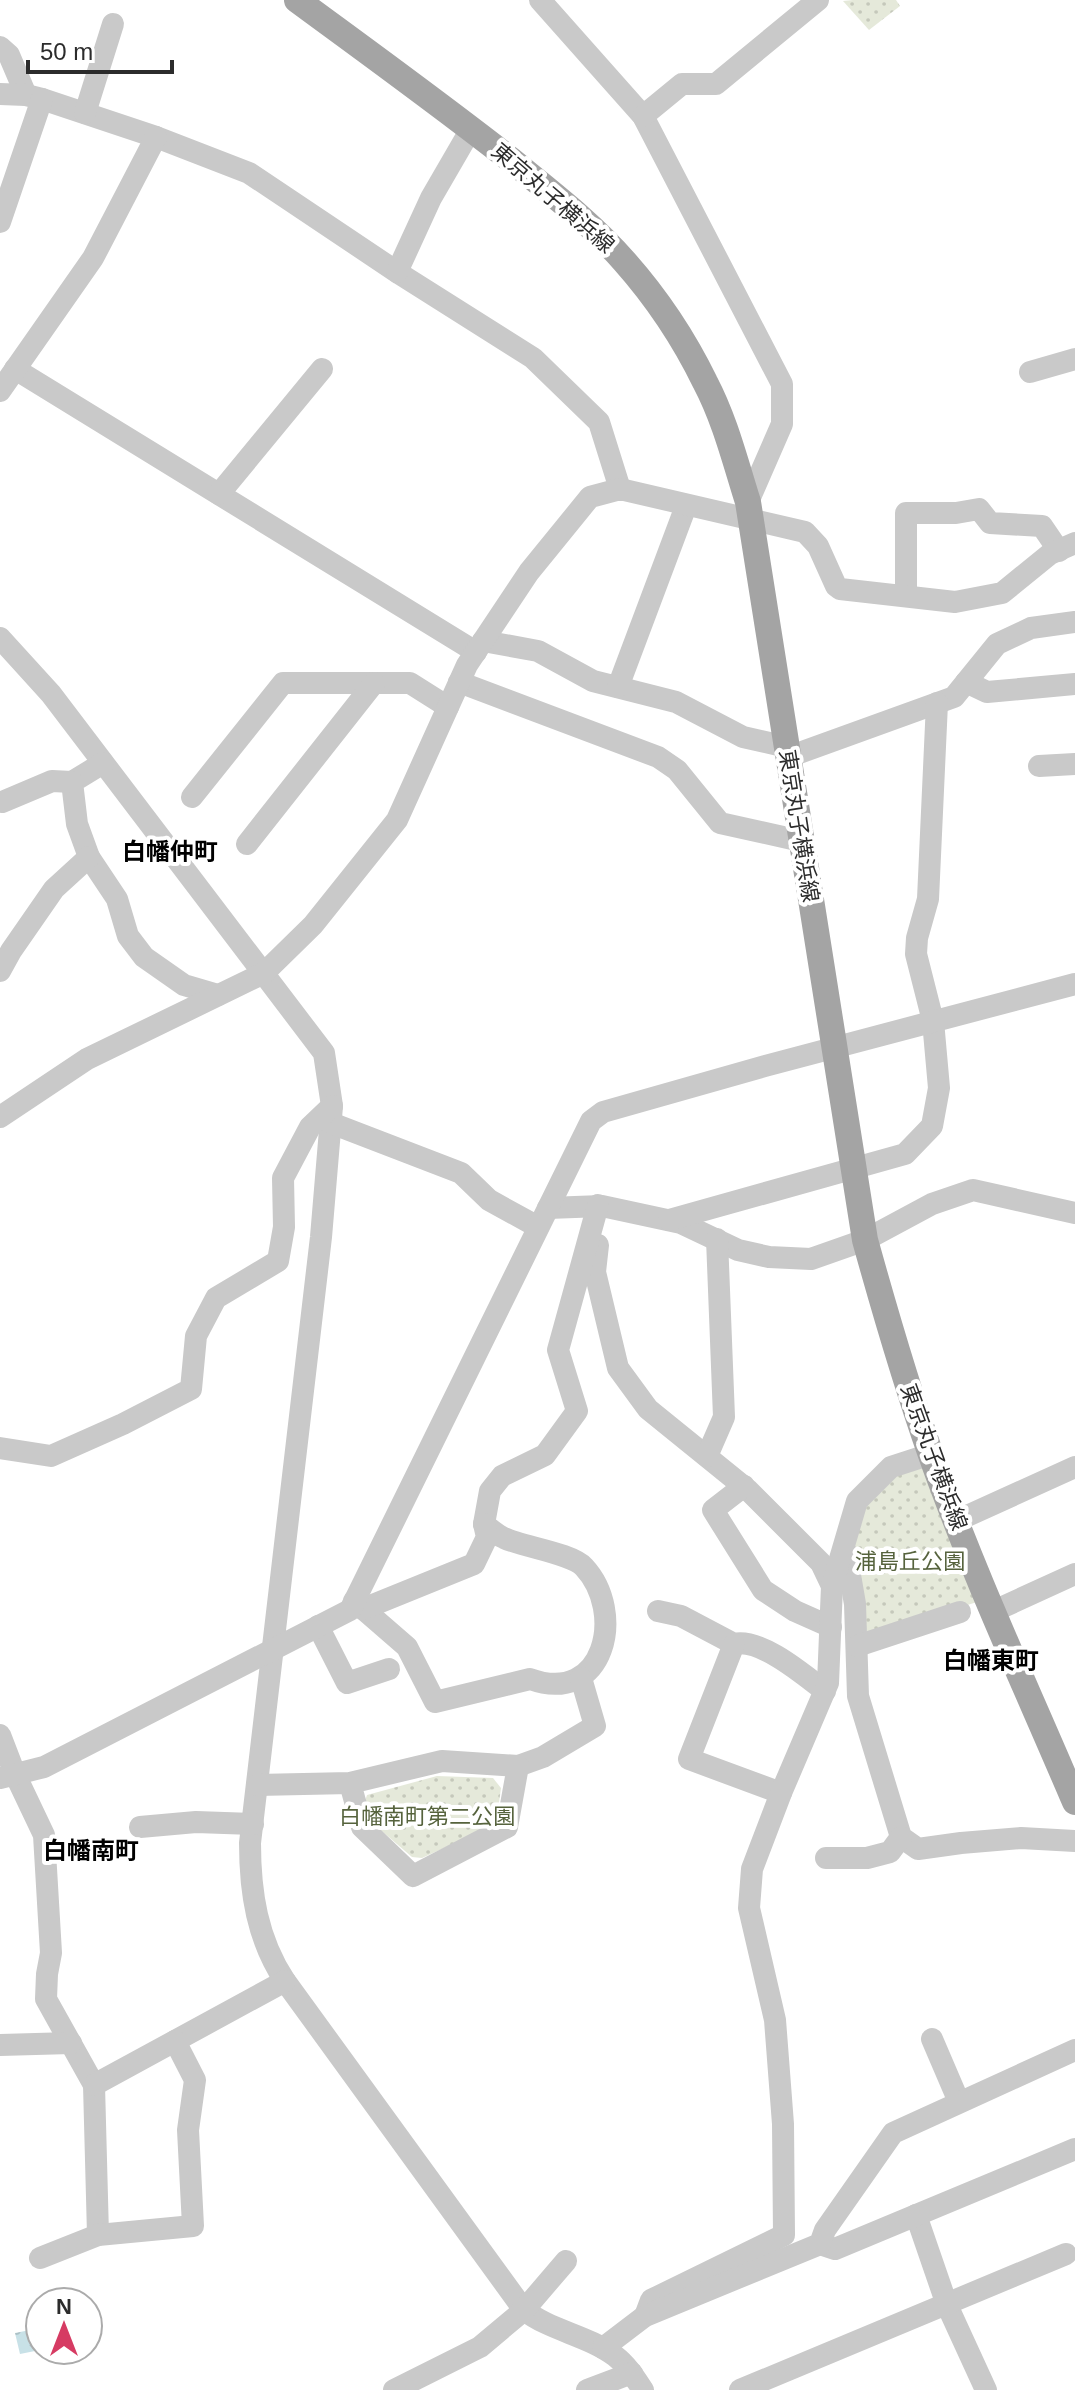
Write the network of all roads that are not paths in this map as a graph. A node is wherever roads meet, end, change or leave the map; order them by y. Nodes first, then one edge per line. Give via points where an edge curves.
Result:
1 (297, 0) edge
2 (540, 0) edge
3 (818, 0) edge
4 (113, 24) dead end
5 (0, 47) edge
6 (0, 94) edge
7 (34, 97) junction
8 (85, 113) junction
9 (643, 116) junction
10 (471, 129) junction
11 (156, 137) junction
12 (0, 222) edge
13 (397, 272) junction
14 (1075, 359) edge
15 (15, 369) junction
16 (322, 369) dead end
17 (1030, 372) dead end
18 (0, 391) edge
19 (620, 489) junction
20 (219, 494) junction
21 (686, 506) junction
22 (749, 510) junction
23 (1067, 547) edge
24 (906, 596) junction
25 (1075, 622) edge
26 (0, 638) edge
27 (480, 646) junction
28 (459, 682) junction
29 (966, 682) junction
30 (374, 683) junction
31 (1075, 684) edge
32 (618, 687) junction
33 (937, 703) junction
34 (448, 707) junction
35 (788, 752) junction
36 (103, 763) junction
37 (1075, 764) edge
38 (1039, 766) dead end
39 (72, 782) junction
40 (192, 797) dead end
41 (2, 802) edge
42 (801, 841) junction
43 (247, 844) dead end
44 (89, 857) junction
45 (0, 971) edge
46 (264, 973) junction
47 (1075, 984) edge
48 (218, 995) junction
49 (933, 1021) junction
50 (834, 1048) junction
51 (2, 1109) edge
52 (331, 1115) junction
53 (853, 1169) junction
54 (600, 1205) junction
55 (1075, 1213) edge
56 (543, 1218) junction
57 (669, 1220) junction
58 (717, 1239) junction
59 (865, 1240) junction
60 (0, 1448) edge
61 (931, 1454) junction
62 (707, 1456) junction
63 (1075, 1467) edge
64 (744, 1486) junction
65 (956, 1521) junction
66 (484, 1524) junction
67 (845, 1543) junction
68 (1075, 1574) edge
69 (832, 1586) junction
70 (358, 1605) junction
71 (658, 1611) dead end
72 (994, 1611) junction
73 (953, 1612) dead end
74 (318, 1626) junction
75 (831, 1627) junction
76 (734, 1644) junction
77 (857, 1646) junction
78 (272, 1649) junction
79 (389, 1669) dead end
80 (581, 1678) junction
81 (825, 1691) junction
82 (0, 1735) edge
83 (518, 1766) junction
84 (8, 1776) edge
85 (350, 1783) junction
86 (257, 1785) junction
87 (781, 1793) junction
88 (1075, 1802) edge
89 (253, 1824) junction
90 (140, 1827) dead end
91 (901, 1837) junction
92 (1075, 1841) edge
93 (826, 1858) dead end
94 (285, 1981) junction
95 (932, 2039) dead end
96 (175, 2041) junction
97 (71, 2043) junction
98 (0, 2045) edge
99 (1075, 2050) edge
100 (94, 2085) junction
101 (959, 2102) junction
102 (1075, 2149) edge
103 (916, 2215) junction
104 (98, 2235) junction
105 (820, 2244) junction
106 (1066, 2254) dead end
107 (40, 2258) dead end
108 (566, 2261) dead end
109 (947, 2305) junction
110 (524, 2310) junction
111 (645, 2316) junction
112 (603, 2348) junction
113 (638, 2382) edge
114 (394, 2390) edge
115 (587, 2390) edge
116 (740, 2390) edge
117 (985, 2390) edge

1 - 10 main road, 東京丸子横浜線
2 - 9 street
3 - 9 street via 716,84 682,84
4 - 8 street
5 - 7 street
6 - 7 street
7 - 8 street
7 - 12 street
8 - 11 street
9 - 22 street via 782,384 782,424
10 - 13 street
10 - 22 main road, 東京丸子横浜線 via 586,222 653,298 717,406
11 - 13 street via 249,173
11 - 15 street via 93,258
13 - 19 street via 533,358 588,411 599,422
14 - 17 street
15 - 18 street
15 - 20 street
16 - 20 street
19 - 21 street
19 - 27 street via 590,497 529,572
20 - 27 street
21 - 22 street
21 - 32 street
22 - 24 street via 805,532 840,589
22 - 35 main road, 東京丸子横浜線
23 - 24 street via 1050,554 1002,593 955,602
23 - 24 street via 1042,526 990,523 979,509 906,513
25 - 29 street via 1031,628 997,644
26 - 36 street
27 - 28 street
27 - 32 street via 538,651 593,681
28 - 34 street
28 - 42 street via 658,757 677,770 720,823
29 - 31 street via 987,692
29 - 33 street via 954,697
30 - 34 street via 410,683
30 - 40 street via 283,683
30 - 43 street
32 - 35 street via 676,702 743,737
33 - 35 street
33 - 49 street via 928,899 916,954
34 - 46 street via 397,820 313,925
35 - 42 main road, 東京丸子横浜線
36 - 39 street
36 - 46 street
37 - 38 street
39 - 41 street via 52,781
39 - 44 street via 77,824
42 - 50 main road, 東京丸子横浜線
44 - 45 street via 54,889
44 - 48 street via 117,899 128,936 144,957 184,985
46 - 48 street
46 - 52 street via 324,1053
47 - 49 street
48 - 51 street via 87,1059
49 - 50 street
49 - 53 street via 939,1088 932,1126 905,1154
50 - 53 main road, 東京丸子横浜線
50 - 56 street via 603,1112 591,1121
52 - 56 street via 461,1173 489,1200
52 - 60 street via 310,1127 283,1178 278,1261 216,1298 196,1336 191,1389 51,1456
52 - 78 street
53 - 57 street
53 - 59 main road, 東京丸子横浜線
54 - 56 street
54 - 57 street
54 - 62 street via 595,1272 618,1368 648,1409
54 - 66 street via 558,1350 577,1411 545,1455 502,1476 490,1491
55 - 59 street via 973,1190 932,1204
56 - 70 street
57 - 58 street
58 - 59 street via 769,1257 811,1259
58 - 62 street via 724,1417
59 - 61 main road, 東京丸子横浜線
61 - 65 main road, 東京丸子横浜線
61 - 67 street via 891,1467 857,1501
62 - 64 street
63 - 65 street
64 - 69 street via 821,1563
64 - 75 street via 713,1510 763,1590
65 - 72 main road, 東京丸子横浜線
66 - 70 street via 487,1537 474,1564
66 - 80 street via 502,1538 582,1564 599,1587 606,1622 598,1661
67 - 69 street
67 - 77 street
68 - 72 street
69 - 75 street
70 - 74 street
70 - 80 street via 407,1647 435,1702 530,1679 544,1684
71 - 76 street via 681,1616
72 - 88 main road, 東京丸子横浜線
73 - 77 street
74 - 78 street
74 - 79 street via 347,1683
75 - 81 street
76 - 81 street via 742,1642 777,1656
76 - 87 street via 689,1759
77 - 91 street via 858,1696
78 - 84 street via 44,1767
78 - 86 street
80 - 83 street via 595,1726
81 - 87 street
82 - 84 street
83 - 85 street via 442,1761
83 - 85 street via 507,1827 413,1876 362,1827
84 - 97 street via 44,1835 51,1953 46,1999
85 - 86 street
86 - 89 street
87 - 111 street via 752,1869 749,1908 775,2020 784,2235 651,2300
89 - 90 street
89 - 94 street via 250,1878 255,1909
91 - 92 street via 918,1849 1021,1838
91 - 93 street via 890,1852
94 - 96 street
94 - 110 street
95 - 101 street
96 - 100 street
96 - 104 street via 195,2080 188,2130 193,2226
97 - 98 street
97 - 100 street
99 - 101 street
100 - 104 street
101 - 105 street via 893,2133
102 - 103 street
103 - 105 street via 835,2249
103 - 109 street
104 - 107 street
105 - 111 street
106 - 109 street
108 - 110 street
109 - 116 street
109 - 117 street
110 - 112 street
110 - 114 street via 480,2347
111 - 112 street
112 - 113 street
113 - 115 street

